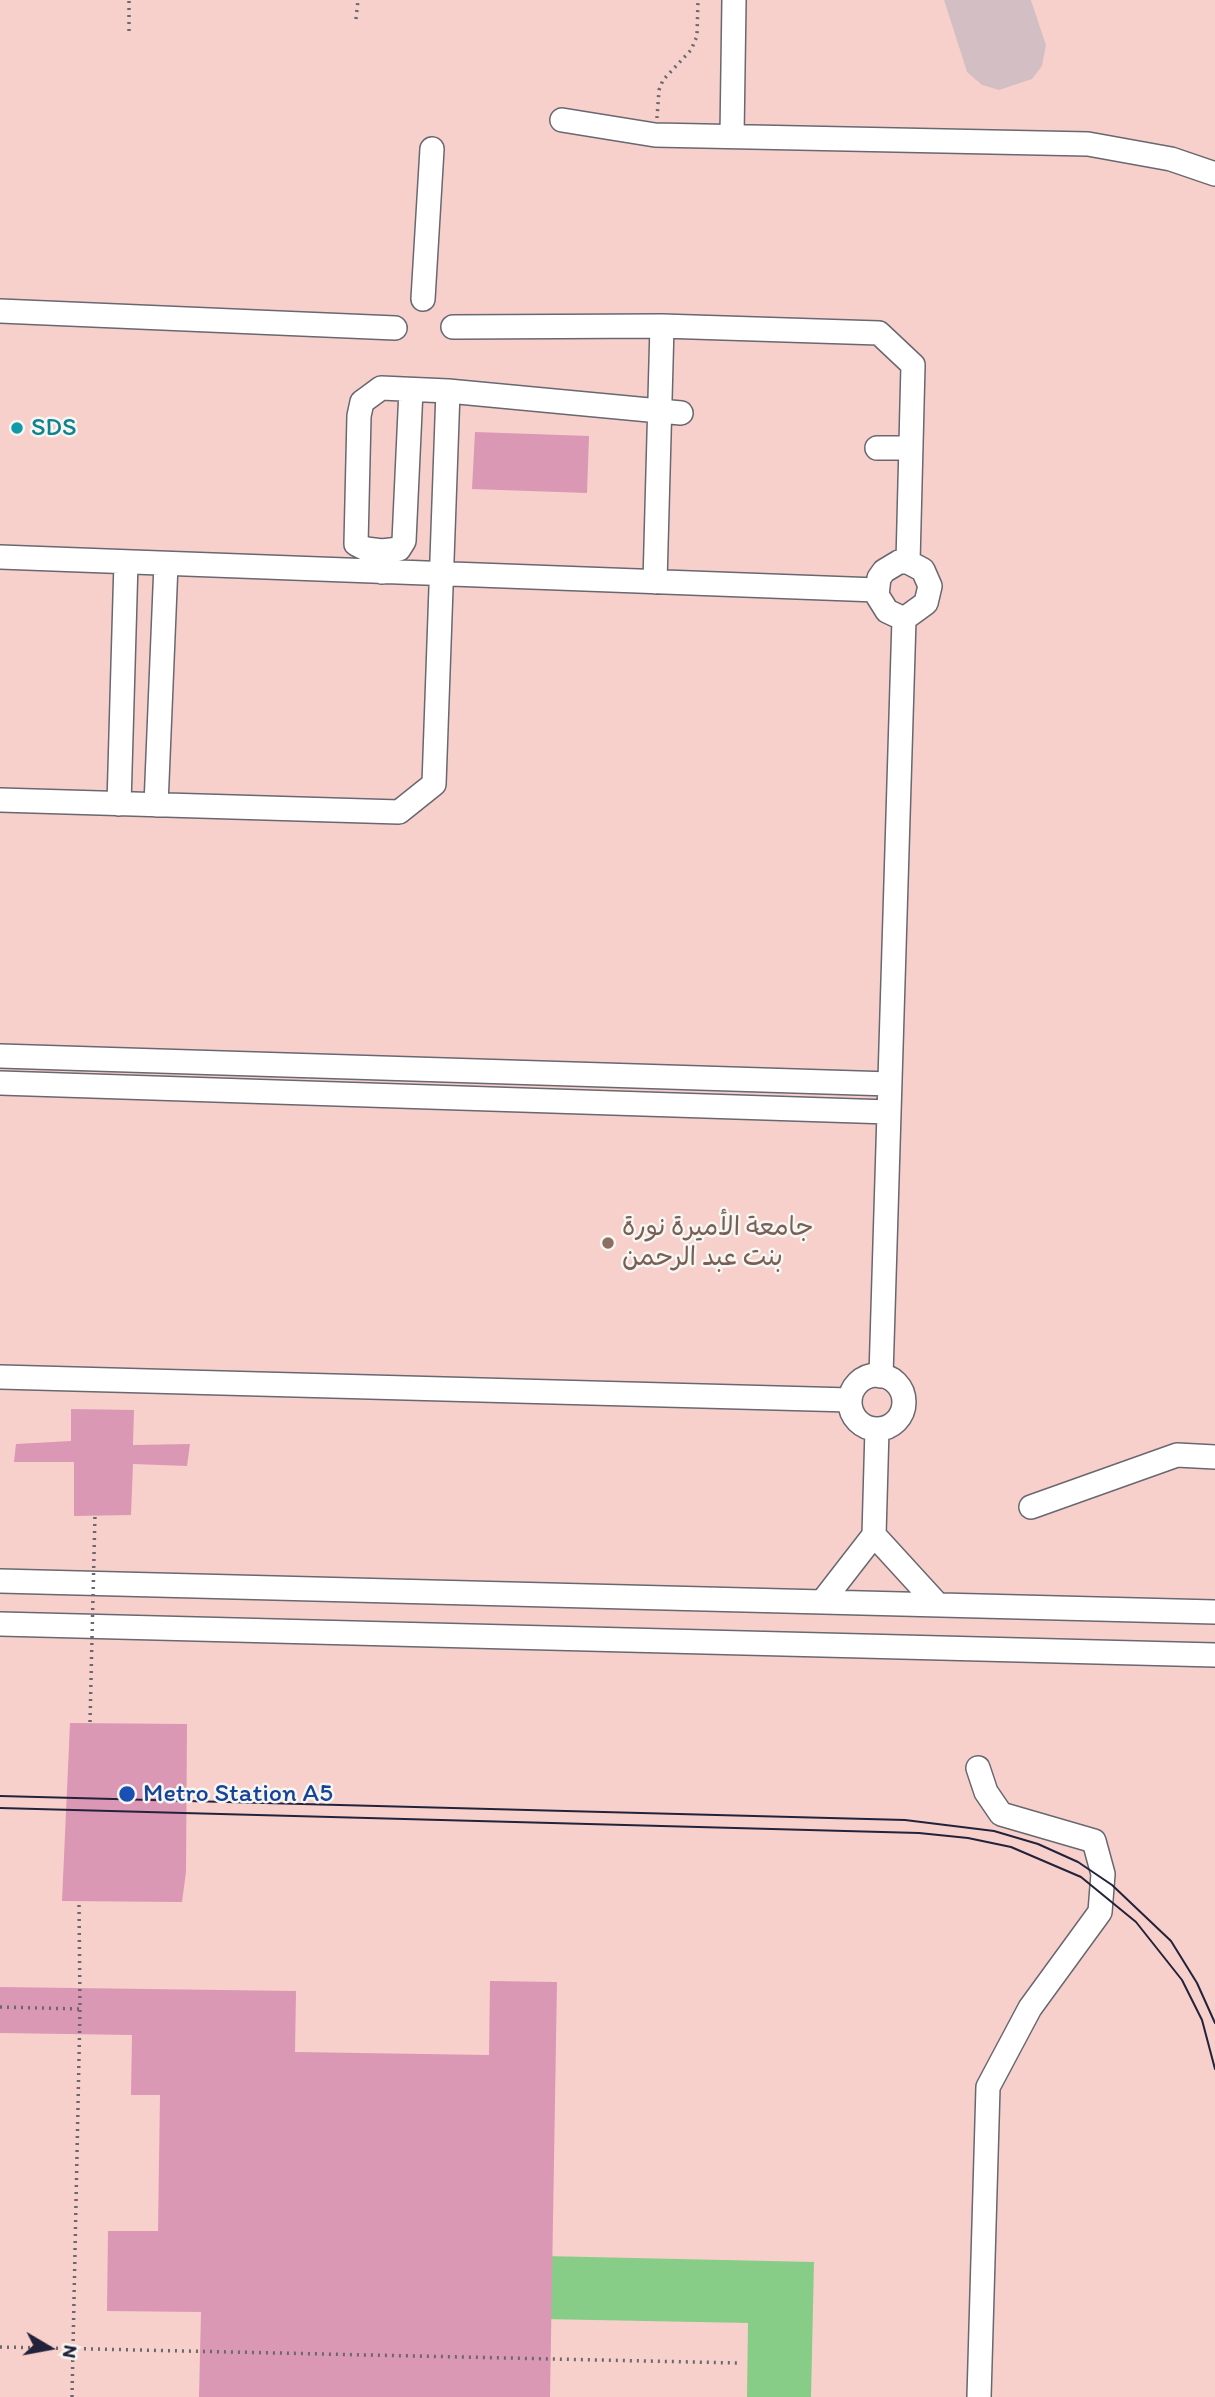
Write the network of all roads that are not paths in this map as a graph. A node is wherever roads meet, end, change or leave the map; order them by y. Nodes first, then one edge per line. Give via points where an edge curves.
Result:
1 (734, 0) edge
2 (562, 120) dead end
3 (732, 136) junction
4 (432, 149) dead end
5 (1215, 174) edge
6 (424, 299) dead end
7 (0, 311) edge
8 (662, 326) junction
9 (453, 327) dead end
10 (395, 328) dead end
11 (411, 390) junction
12 (448, 391) junction
13 (658, 411) junction
14 (681, 413) dead end
15 (877, 448) dead end
16 (911, 448) junction
17 (0, 557) edge
18 (382, 561) junction
19 (126, 562) junction
20 (908, 562) junction
21 (166, 564) junction
22 (442, 574) junction
23 (655, 582) junction
24 (877, 590) junction
25 (904, 619) junction
26 (0, 800) edge
27 (119, 804) junction
28 (156, 805) junction
29 (0, 1056) edge
30 (0, 1083) edge
31 (890, 1084) junction
32 (889, 1112) junction
33 (881, 1376) junction
34 (0, 1377) edge
35 (850, 1400) junction
36 (877, 1429) junction
37 (1215, 1457) edge
38 (1031, 1507) dead end
39 (874, 1535) junction
40 (0, 1581) edge
41 (822, 1602) junction
42 (938, 1605) junction
43 (1215, 1612) edge
44 (0, 1624) edge
45 (1215, 1655) edge
46 (978, 1769) dead end
47 (979, 2397) edge

1 - 3 street
2 - 3 street via 655,135
3 - 5 street via 1088,144 1171,159
4 - 6 street
7 - 10 street
8 - 9 street
8 - 13 street
8 - 16 street via 879,333 913,365
11 - 12 street
11 - 18 street via 404,541
11 - 18 street via 381,388 362,402 359,416 356,544
12 - 13 street
12 - 22 street
13 - 14 street
13 - 23 street
15 - 16 street
16 - 20 street
17 - 19 street
18 - 21 street
18 - 22 street
19 - 21 street
19 - 27 street
20 - 24 street via 884,570
20 - 25 street via 923,570 930,586 926,603
21 - 28 street
22 - 23 street
22 - 28 street via 433,784 425,791 399,812
23 - 24 street
24 - 25 street via 881,604
25 - 31 street
26 - 27 street
27 - 28 street
29 - 31 street
30 - 32 street
31 - 32 street
32 - 33 street
33 - 35 street via 864,1379
33 - 36 street via 896,1384 904,1400 894,1423
34 - 35 street
35 - 36 street via 861,1424
36 - 39 street
37 - 38 street via 1177,1455
39 - 41 street
39 - 42 street
40 - 41 street
41 - 42 street
42 - 43 street
44 - 45 street
46 - 47 street via 1001,1814 1094,1841 1103,1874 1100,1912 1030,2008 988,2087

